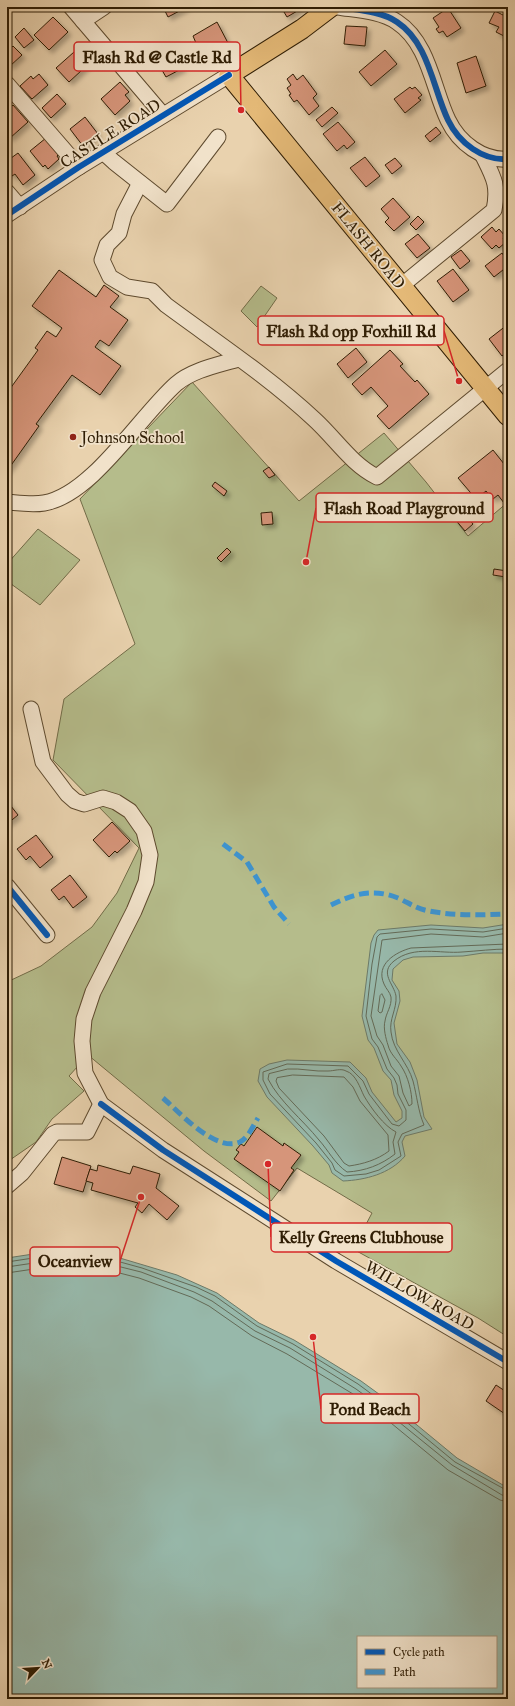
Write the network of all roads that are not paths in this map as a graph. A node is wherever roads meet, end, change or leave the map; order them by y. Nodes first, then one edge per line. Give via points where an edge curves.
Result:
1 (71, 7) edge
2 (104, 7) edge
3 (330, 7) edge
4 (338, 7) edge
5 (83, 21) junction
6 (229, 75) junction
7 (7, 84) edge
8 (163, 115) junction
9 (218, 137) dead end
10 (103, 152) junction
11 (483, 156) junction
12 (508, 159) edge
13 (79, 167) junction
14 (140, 183) junction
15 (7, 192) edge
16 (20, 207) junction
17 (7, 215) edge
18 (401, 286) junction
19 (238, 359) junction
20 (508, 370) edge
21 (486, 388) junction
22 (508, 416) edge
23 (7, 502) edge
24 (31, 709) dead end
25 (7, 886) edge
26 (47, 936) dead end
27 (101, 1104) junction
28 (7, 1186) edge
29 (508, 1362) edge

1 - 5 street
2 - 5 street
3 - 6 main road, CASTLE ROAD
4 - 11 street via 380,14 397,22 411,36 429,63 448,121 462,139
5 - 8 street
6 - 8 street, CASTLE ROAD
6 - 18 main road, FLASH ROAD
7 - 13 street
8 - 10 street, CASTLE ROAD
9 - 14 street via 167,204
10 - 13 street, CASTLE ROAD
10 - 14 street
11 - 12 street via 498,160
11 - 18 street via 498,193 494,210
13 - 16 street, CASTLE ROAD
14 - 19 street via 124,214 119,233 107,246 102,260 110,277 127,287 152,290 166,305
15 - 16 street
16 - 17 street, CASTLE ROAD
18 - 21 main road, FLASH ROAD
19 - 21 street via 315,420 362,470 377,477
19 - 23 street via 195,373 176,383 93,473 70,493 44,503
20 - 21 street
21 - 22 main road, FLASH ROAD
24 - 27 street via 42,762 67,794 84,804 103,798 116,802 130,811 144,831 150,855 146,882 93,992 84,1019 82,1040 85,1072
25 - 26 street
27 - 28 street via 87,1132 53,1134 22,1173
27 - 29 street, WILLOW ROAD via 163,1150 336,1261

